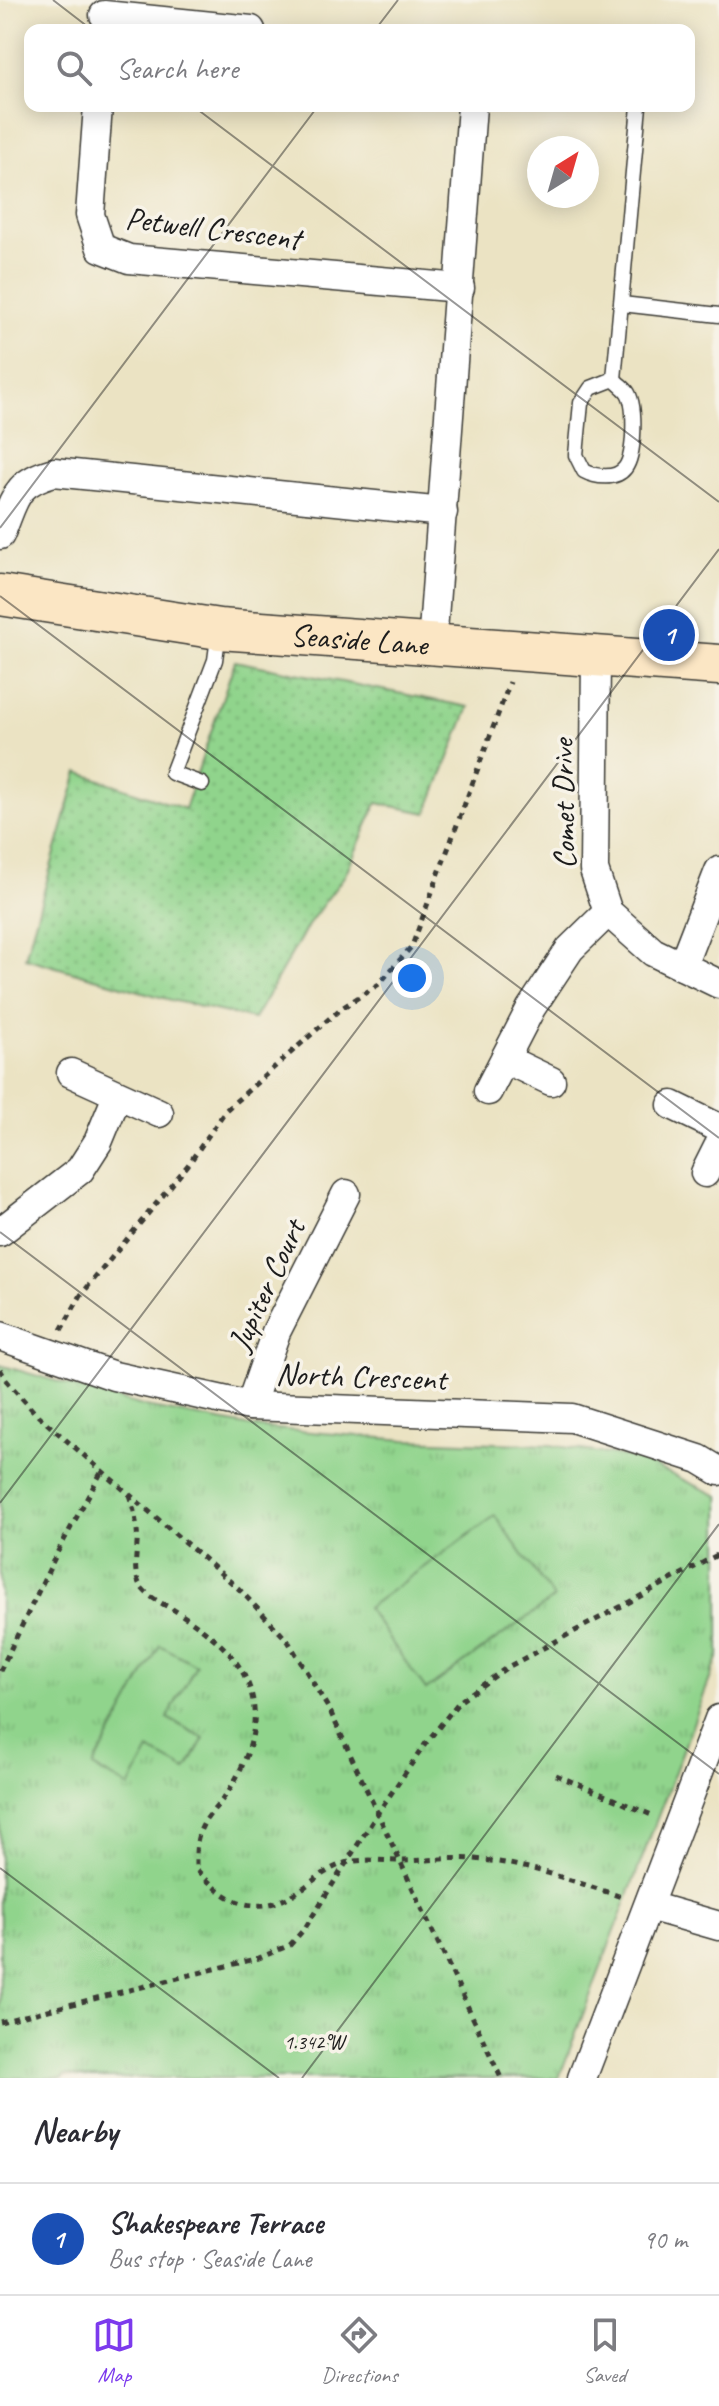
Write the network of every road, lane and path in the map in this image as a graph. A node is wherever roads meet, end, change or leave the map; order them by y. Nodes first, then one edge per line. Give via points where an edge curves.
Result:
1 (104, 15) edge
2 (192, 24) edge
3 (98, 112) edge
4 (472, 112) edge
5 (638, 112) edge
6 (460, 288) junction
7 (622, 304) junction
8 (719, 315) edge
9 (614, 379) junction
10 (443, 512) junction
11 (0, 535) edge
12 (0, 595) edge
13 (219, 629) junction
14 (432, 645) junction
15 (521, 651) junction
16 (596, 656) junction
17 (719, 665) edge
18 (202, 784) dead end
19 (719, 871) edge
20 (608, 912) junction
21 (682, 966) junction
22 (719, 984) edge
23 (505, 1059) junction
24 (71, 1073) dead end
25 (551, 1081) dead end
26 (488, 1091) dead end
27 (117, 1096) junction
28 (672, 1105) dead end
29 (159, 1113) dead end
30 (719, 1128) edge
31 (719, 1145) edge
32 (705, 1173) dead end
33 (346, 1194) dead end
34 (0, 1232) edge
35 (0, 1336) edge
36 (48, 1353) junction
37 (0, 1369) edge
38 (250, 1406) junction
39 (102, 1471) junction
40 (719, 1471) edge
41 (129, 1495) junction
42 (719, 1554) edge
43 (0, 1671) edge
44 (719, 1719) edge
45 (556, 1775) dead end
46 (379, 1811) junction
47 (679, 1826) junction
48 (399, 1861) junction
49 (346, 1863) junction
50 (649, 1906) junction
51 (719, 1926) edge
52 (0, 2022) edge
53 (501, 2078) edge
54 (582, 2078) edge

1 - 2 street
3 - 6 street, Petwell Crescent via 90,215 101,248 129,259
4 - 6 street
5 - 7 lane
6 - 10 street
7 - 8 lane
7 - 9 lane
9 - 9 lane via 591,388 581,403 576,455 584,471 595,476 616,475 630,455 634,414 628,394
10 - 11 street via 54,472 31,478 18,492
10 - 14 street
12 - 13 main road, Seaside Lane
13 - 14 main road, Seaside Lane
13 - 18 lane via 215,660 172,773
14 - 15 main road, Seaside Lane
15 - 16 main road, Seaside Lane
15 - 36 path via 412,946 379,984 339,1010 226,1110 188,1165 81,1295
16 - 17 main road, Seaside Lane
16 - 20 street, Comet Drive via 594,870
19 - 21 street
20 - 21 street via 653,952
20 - 23 street via 570,949
21 - 22 street
23 - 25 street
23 - 26 street
24 - 27 street
27 - 29 street
27 - 34 street via 80,1170
28 - 30 street
31 - 32 street
33 - 38 street, Jupiter Court via 276,1332
35 - 36 street, North Crescent
36 - 38 street, North Crescent via 114,1376
37 - 39 path via 36,1414
38 - 40 street, North Crescent via 572,1418 699,1459
39 - 41 path
39 - 43 path
41 - 46 path via 239,1589 288,1641
41 - 49 path via 138,1532 135,1571 140,1585 226,1647 254,1695 247,1751 229,1791 202,1827 196,1869 227,1896 252,1905 295,1896
42 - 46 path via 506,1668 459,1702
44 - 47 street
45 - 47 path
46 - 48 path
46 - 49 path
47 - 50 street
48 - 49 path
48 - 50 path via 471,1859 533,1867
48 - 53 path
49 - 52 path via 290,1945 259,1958
50 - 51 street
50 - 54 street

